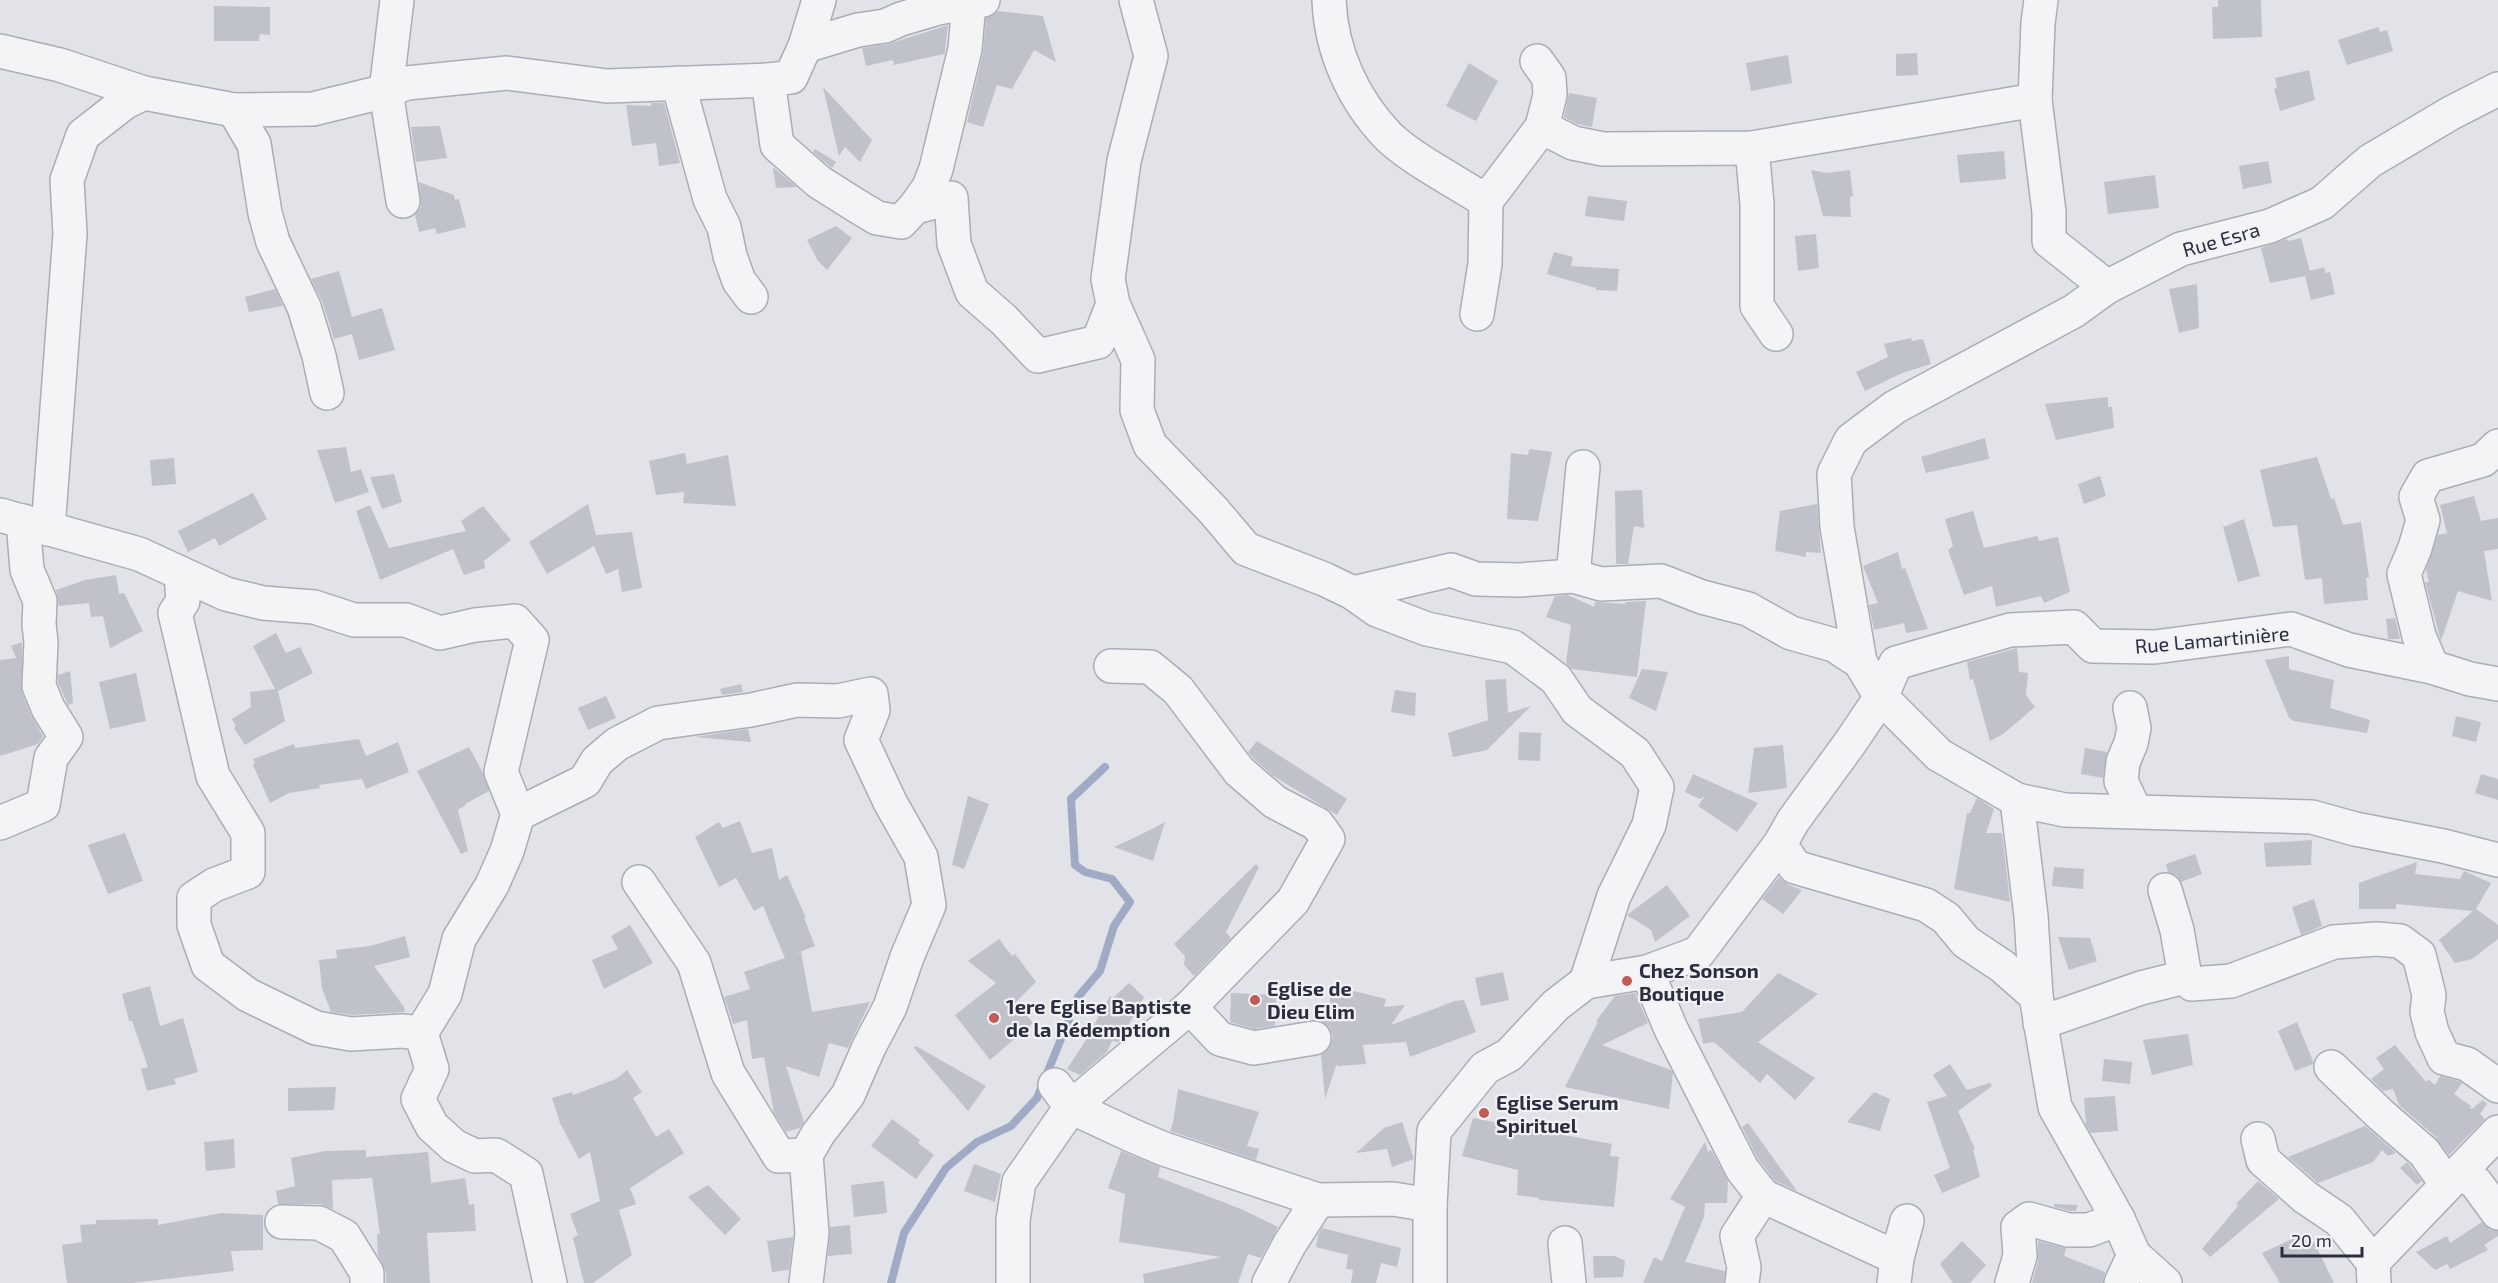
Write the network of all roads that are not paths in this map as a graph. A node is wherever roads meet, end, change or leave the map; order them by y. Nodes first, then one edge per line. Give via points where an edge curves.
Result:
1 (397, 0) edge
2 (819, 0) edge
3 (1136, 0) edge
4 (1329, 0) edge
5 (2041, 0) edge
6 (976, 1) edge
7 (805, 46) junction
8 (0, 51) edge
9 (1537, 61) dead end
10 (768, 80) junction
11 (678, 83) junction
12 (2498, 89) edge
13 (386, 91) junction
14 (144, 93) junction
15 (2035, 100) junction
16 (234, 110) junction
17 (1542, 128) junction
18 (1752, 148) junction
19 (403, 201) dead end
20 (1486, 201) junction
21 (915, 207) junction
22 (2107, 287) junction
23 (752, 297) dead end
24 (1113, 304) junction
25 (1477, 314) dead end
26 (1776, 334) dead end
27 (327, 393) dead end
28 (2498, 446) edge
29 (1583, 467) dead end
30 (24, 522) edge
31 (181, 574) junction
32 (1573, 576) junction
33 (1353, 593) junction
34 (1860, 662) junction
35 (1111, 666) dead end
36 (2433, 667) junction
37 (2498, 684) edge
38 (1881, 697) junction
39 (2130, 708) dead end
40 (2017, 800) junction
41 (2135, 811) junction
42 (518, 814) junction
43 (0, 823) edge
44 (1780, 844) junction
45 (2498, 860) edge
46 (639, 882) dead end
47 (2165, 890) dead end
48 (1647, 972) junction
49 (2185, 977) junction
50 (1586, 982) junction
51 (1190, 1007) junction
52 (2038, 1010) junction
53 (421, 1033) junction
54 (1314, 1038) dead end
55 (2331, 1067) dead end
56 (2498, 1086) edge
57 (1063, 1096) junction
58 (2498, 1132) edge
59 (2258, 1139) dead end
60 (806, 1155) junction
61 (2453, 1178) junction
62 (1763, 1196) junction
63 (1318, 1200) junction
64 (1430, 1205) junction
65 (2498, 1213) edge
66 (2118, 1219) junction
67 (1907, 1221) dead end
68 (282, 1222) dead end
69 (1565, 1243) dead end
70 (2128, 1269) edge
71 (1895, 1270) edge
72 (2373, 1272) edge
73 (367, 1283) edge
74 (550, 1283) edge
75 (806, 1283) edge
76 (1013, 1283) edge
77 (1269, 1283) edge
78 (1430, 1283) edge
79 (1569, 1283) edge
80 (1742, 1283) edge
81 (2012, 1283) edge
82 (2165, 1283) edge

1 - 13 street
2 - 7 street
3 - 24 street via 1151,56 1124,161 1108,279
4 - 20 street via 1340,58 1361,102 1390,138
5 - 15 street
6 - 7 street
6 - 21 street via 936,169
7 - 10 street via 791,77
8 - 14 street via 60,65
9 - 17 street via 1550,78
10 - 11 street
10 - 21 street via 777,145 819,182 877,218 901,222
11 - 13 street via 607,86 507,73 407,83
11 - 23 street via 710,199 724,227 739,281
12 - 22 street, Rue Esra via 2370,161 2322,203 2270,226 2181,249
13 - 16 street via 314,110
13 - 19 street
14 - 16 street
14 - 30 street via 124,103 83,135 67,180 69,234
15 - 18 street
15 - 22 street via 2049,241
16 - 27 street via 254,144 273,242 304,307
17 - 18 street via 1573,143 1603,149
17 - 20 street
18 - 26 street via 1757,204 1757,306
20 - 25 street via 1485,264
21 - 24 street via 951,198 954,244 972,292 1038,356 1098,342
22 - 34 street, Rue Esra via 2063,316 1895,407 1851,440 1834,474 1837,527
24 - 33 street via 1138,360 1137,410 1150,445 1246,549
28 - 36 street via 2483,460 2428,476 2416,497 2423,520 2404,574 2419,636
29 - 32 street
30 - 31 street via 139,554
30 - 43 street via 27,570 40,601 39,686 66,737 51,758 43,805
31 - 42 street via 226,594 263,603 314,607 354,620 406,620 440,633 515,621 532,640 501,772
31 - 53 street via 183,601 176,613 213,776 248,833 248,872 214,885 194,898 194,925 208,965 248,995 316,1028 351,1034
32 - 33 street via 1476,579 1451,570
32 - 34 street via 1601,584 1661,581 1748,609 1791,633 1834,645
33 - 50 street via 1377,610 1427,629 1513,647 1556,679 1577,711 1635,753 1656,787 1649,825 1614,896
34 - 38 street
35 - 51 street via 1150,668 1178,690 1239,771 1275,802 1317,824 1328,839 1293,901
36 - 37 street, Rue Lamartinière
36 - 38 street, Rue Lamartinière via 2349,650 2291,629 2155,647 2093,646 2074,627 2010,630 1896,663
38 - 40 street via 1939,755
38 - 44 street
39 - 41 street via 2134,728 2121,781
40 - 41 street via 2065,810
40 - 52 street
41 - 45 street via 2312,817
42 - 53 street via 492,885 459,939 445,994
42 - 60 street via 585,781 597,761 617,744 658,723 797,700 838,701 871,694 873,710 861,740 921,857 929,905 890,1008 848,1095
44 - 48 street via 1698,953
44 - 52 street via 1795,867 1926,905 1946,918 1966,942 2002,966
46 - 60 street via 693,963 728,1073 739,1091 779,1156
47 - 49 street
48 - 50 street
48 - 62 street via 1671,1029 1742,1169
49 - 52 street
49 - 56 street via 2192,984 2231,981 2334,942 2400,941 2419,955 2430,995 2427,1012 2444,1058 2467,1064
50 - 64 street via 1556,1005 1509,1055 1485,1068 1434,1131
51 - 54 street via 1220,1039 1254,1048
51 - 57 street
52 - 66 street via 2055,1107
53 - 74 street via 432,1069 418,1099 427,1117 454,1146 475,1156 496,1155 526,1174
55 - 61 street
57 - 63 street via 1164,1149
57 - 76 street via 1019,1182 1013,1220
58 - 61 street
59 - 72 street via 2264,1160 2338,1220
60 - 75 street via 812,1233
61 - 65 street via 2476,1183
61 - 72 street
62 - 71 street
62 - 80 street via 1737,1236 1744,1267
63 - 64 street via 1393,1199
63 - 77 street
64 - 78 street
66 - 70 street
66 - 81 street via 2089,1230 2068,1230 2029,1219 2018,1227 2020,1256
67 - 71 street
68 - 73 street via 319,1223 344,1236 367,1273
69 - 79 street
70 - 82 street

